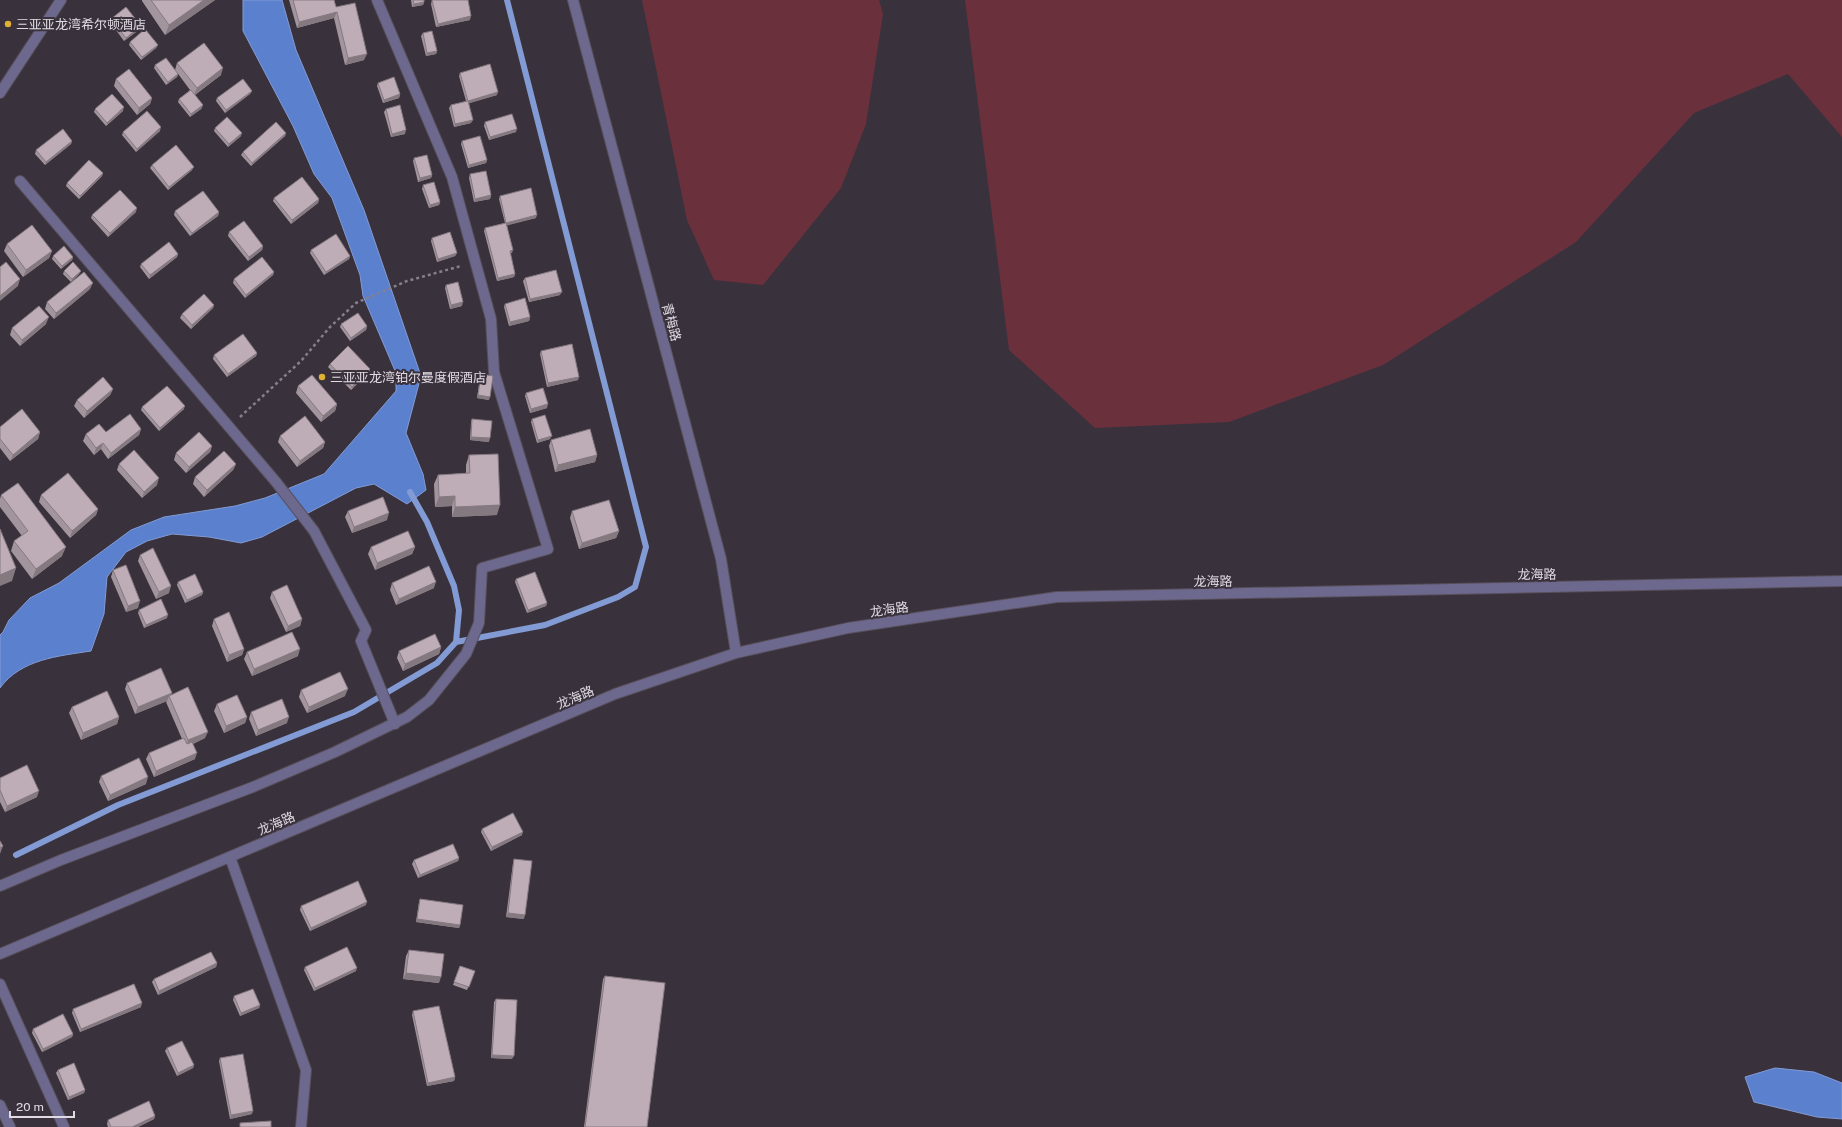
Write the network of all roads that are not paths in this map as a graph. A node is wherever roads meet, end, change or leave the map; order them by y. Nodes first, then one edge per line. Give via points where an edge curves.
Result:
1 (61, 0) edge
2 (377, 0) edge
3 (573, 0) edge
4 (0, 92) edge
5 (20, 181) dead end
6 (1842, 581) edge
7 (736, 653) junction
8 (395, 724) junction
9 (230, 857) junction
10 (0, 886) edge
11 (0, 954) edge
12 (0, 984) edge
13 (0, 1105) edge
14 (10, 1127) edge
15 (64, 1127) edge
16 (301, 1127) edge

1 - 4 street
2 - 8 street via 452,177 491,319 494,372 548,549 482,568 479,623 466,654 429,700
3 - 7 street, 青梅路 via 722,559
5 - 8 street via 230,427 314,531 366,630 361,641
6 - 7 street, 龙海路 via 1057,597 848,628
7 - 9 street, 龙海路 via 615,694
8 - 10 street via 253,787
9 - 11 street, 龙海路
9 - 16 street via 306,1070
12 - 15 street
13 - 14 street

